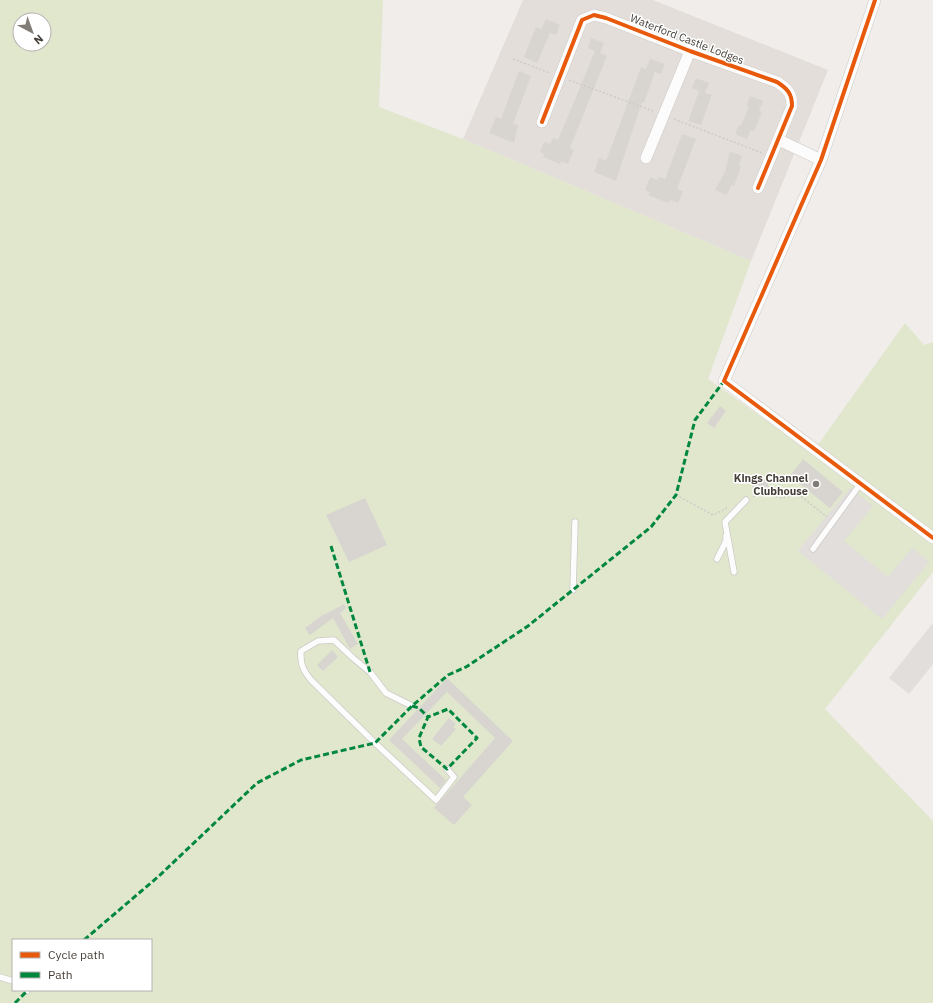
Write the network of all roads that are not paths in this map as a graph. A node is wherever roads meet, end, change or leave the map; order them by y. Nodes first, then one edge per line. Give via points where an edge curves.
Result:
1 (875, 0) edge
2 (690, 52) junction
3 (542, 122) dead end
4 (778, 140) junction
5 (646, 158) dead end
6 (821, 160) junction
7 (758, 188) dead end
8 (861, 483) junction
9 (746, 500) road end
10 (575, 522) dead end
11 (726, 531) junction
12 (933, 538) edge
13 (814, 549) dead end
14 (718, 559) dead end
15 (734, 572) dead end
16 (573, 590) dead end
17 (412, 706) dead end
18 (447, 769) dead end
19 (0, 977) edge
20 (12, 981) edge

1 - 6 street
2 - 3 street, Waterford Castle Lodges via 594,15 582,20
2 - 4 street, Waterford Castle Lodges via 777,82 787,88 792,96 792,106
2 - 5 street, Waterford Castle Lodges
4 - 6 street
4 - 7 street, Waterford Castle Lodges
6 - 8 street via 724,381
8 - 12 street
8 - 13 lane
9 - 11 lane via 725,522
10 - 16 lane
11 - 14 lane via 726,541
11 - 15 lane
17 - 18 lane via 386,693 370,672 334,640 318,641 301,651 300,661 311,680 436,800 454,777
19 - 20 lane

